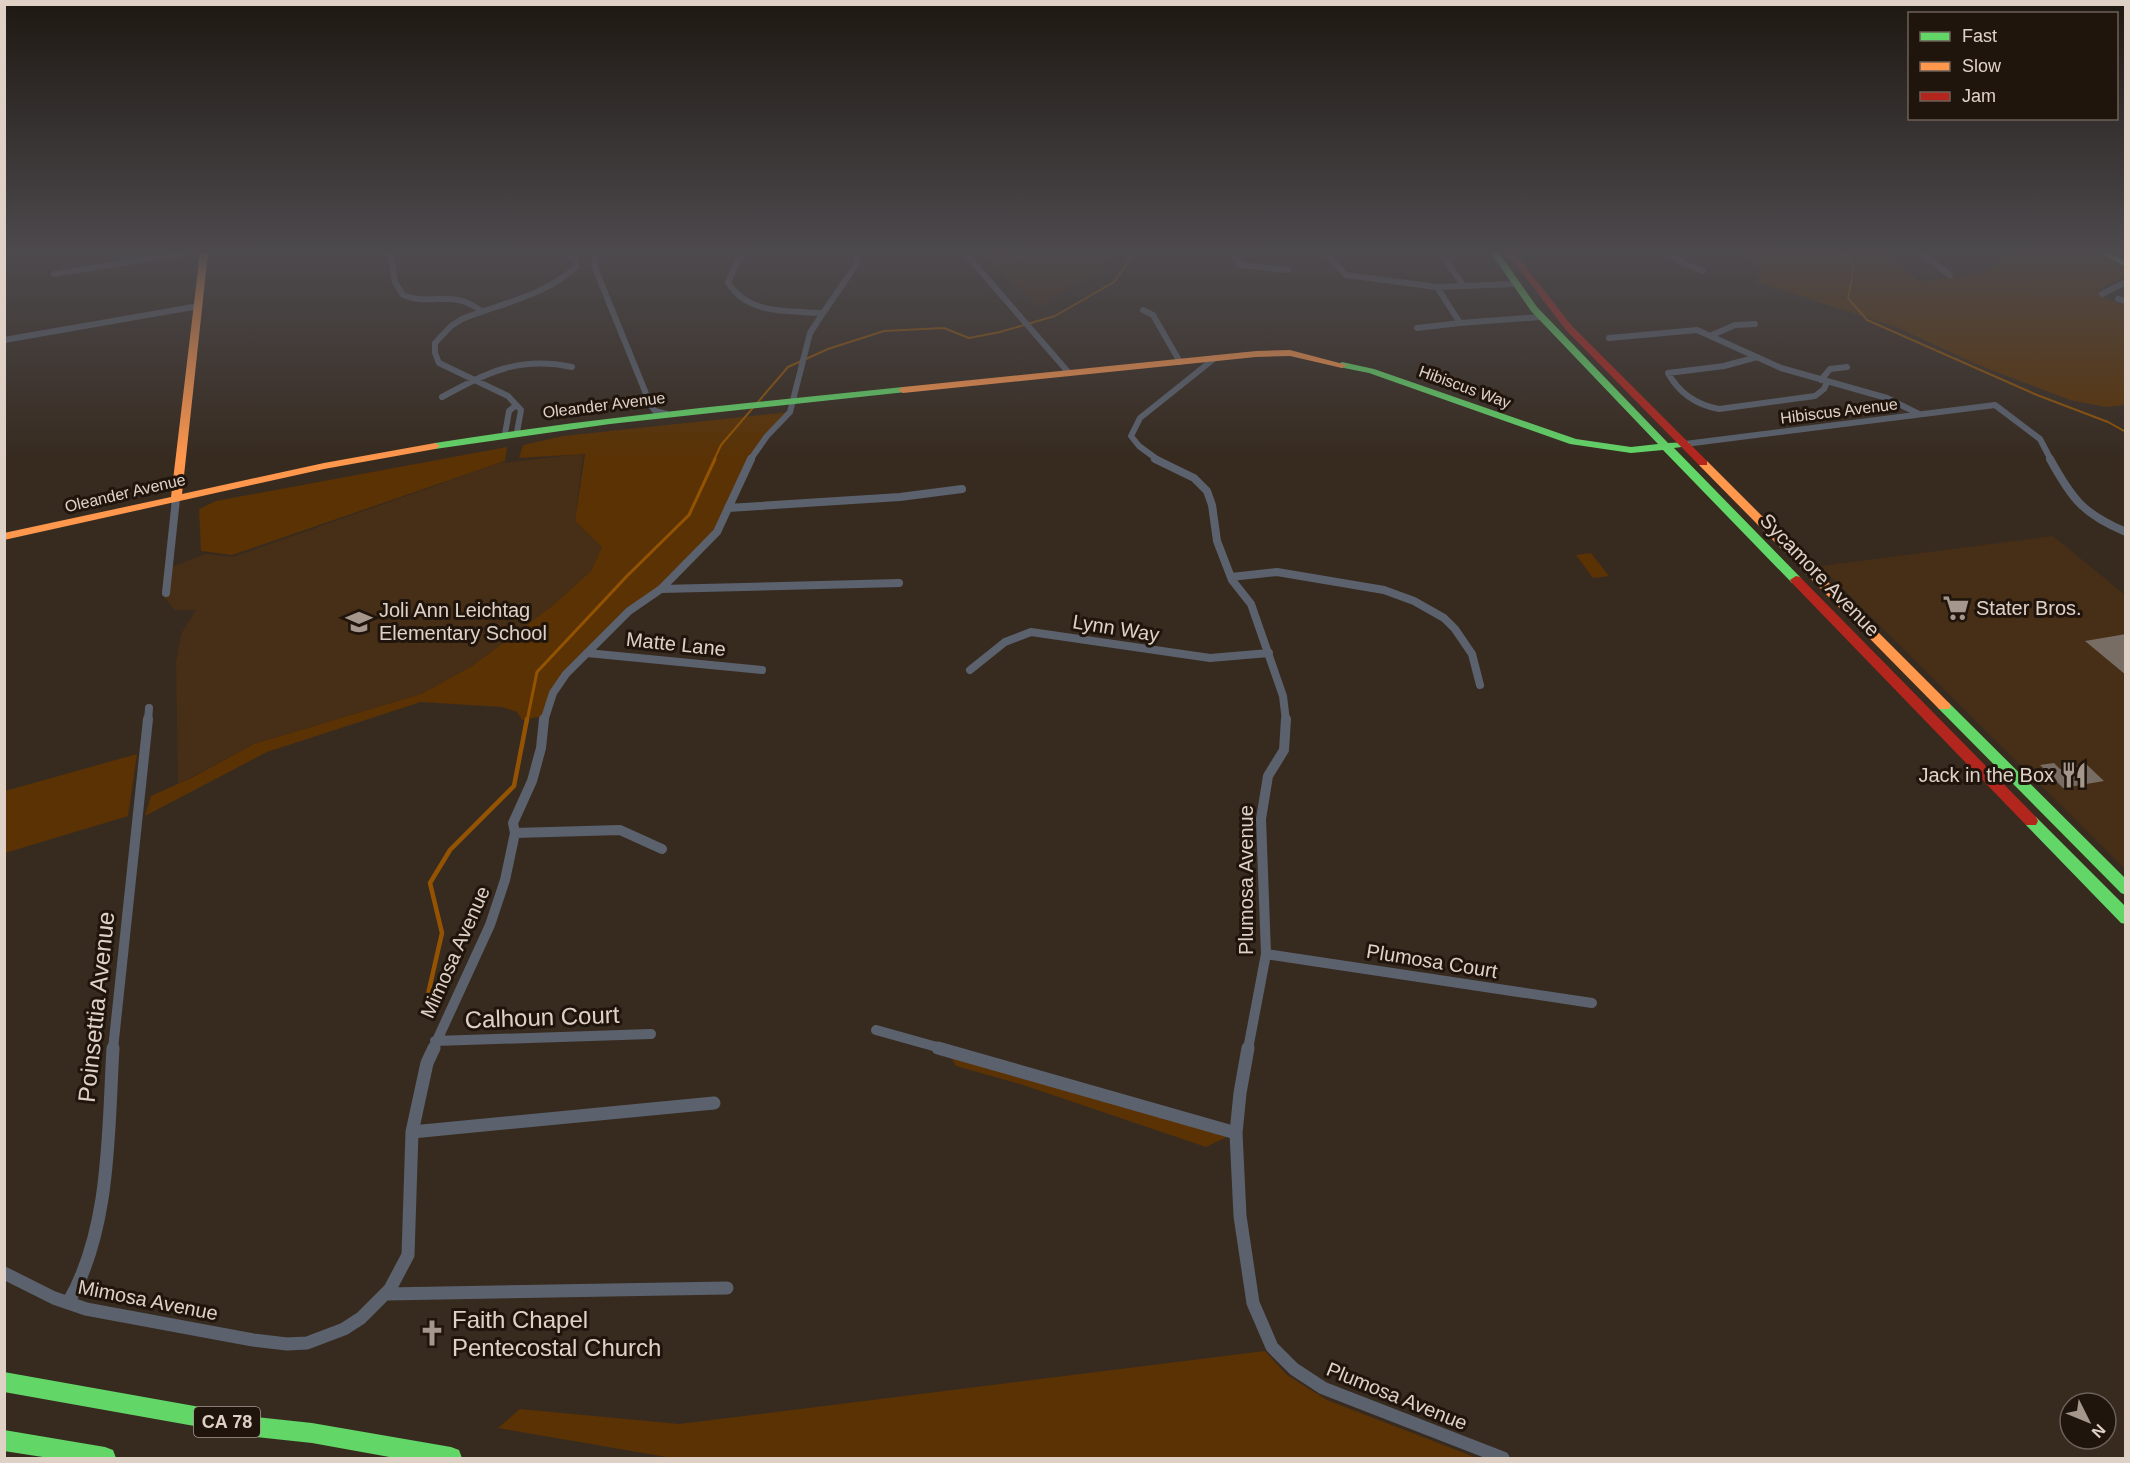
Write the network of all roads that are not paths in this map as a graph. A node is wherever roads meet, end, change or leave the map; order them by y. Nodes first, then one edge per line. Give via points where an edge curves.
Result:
1 (112, 321) edge
2 (198, 321) edge
3 (460, 321) edge
4 (617, 321) edge
5 (818, 321) edge
6 (1025, 321) edge
7 (1157, 321) edge
8 (1480, 321) edge
9 (1546, 321) edge
10 (1564, 321) edge
11 (1460, 323) joint
12 (1755, 324) dead end
13 (1417, 328) dead end
14 (1712, 335) junction
15 (1609, 338) dead end
16 (4, 340) edge
17 (1757, 357) junction
18 (1215, 358) junction
19 (1180, 362) junction
20 (572, 367) dead end
21 (1846, 367) dead end
22 (1069, 373) junction
23 (473, 380) junction
24 (1824, 381) junction
25 (442, 397) dead end
26 (794, 401) junction
27 (515, 406) junction
28 (667, 414) junction
29 (1919, 414) junction
30 (511, 433) junction
31 (1685, 444) junction
32 (1668, 446) junction
33 (962, 489) dead end
34 (176, 499) junction
35 (728, 508) junction
36 (2126, 532) edge
37 (4, 537) edge
38 (1231, 577) junction
39 (899, 583) dead end
40 (661, 589) junction
41 (166, 593) dead end
42 (587, 653) junction
43 (1269, 653) junction
44 (762, 670) dead end
45 (970, 670) dead end
46 (1480, 685) dead end
47 (149, 708) dead end
48 (515, 833) junction
49 (663, 849) dead end
50 (2126, 889) edge
51 (2126, 918) edge
52 (1266, 954) junction
53 (1592, 1003) dead end
54 (876, 1030) dead end
55 (651, 1034) dead end
56 (435, 1041) junction
57 (714, 1103) dead end
58 (412, 1132) junction
59 (1236, 1133) junction
60 (4, 1273) edge
61 (727, 1288) dead end
62 (387, 1294) junction
63 (68, 1303) junction
64 (4, 1383) edge
65 (4, 1440) edge
66 (105, 1458) edge
67 (451, 1458) edge
68 (1503, 1458) edge

1 - 16 street
2 - 34 main road
3 - 23 street via 435,343 435,353 440,363
4 - 28 street via 651,406
5 - 26 street, Mimosa Avenue via 804,351
6 - 22 street
7 - 19 street
8 - 11 street
9 - 32 main road, Sycamore Avenue
10 - 31 main road, Sycamore Avenue
11 - 13 street
12 - 14 street via 1735,325
14 - 15 street via 1697,330
14 - 17 street
17 - 24 street
17 - 24 street via 1724,366 1668,373 1698,402 1719,409 1815,396 1821,392
18 - 19 main road, Oleander Avenue
18 - 32 main road, Hibiscus Way via 1290,353 1379,373 1574,442 1631,450
18 - 38 street, Plumosa Avenue via 1140,418 1131,436 1139,449 1200,482 1210,493 1215,510 1215,536
19 - 22 main road, Oleander Avenue
20 - 23 street via 556,362 524,362 494,369
21 - 24 street via 1830,369
22 - 26 main road, Oleander Avenue
23 - 25 street
23 - 27 street via 508,396
24 - 29 street via 1887,398
26 - 28 main road, Oleander Avenue
26 - 35 street, Mimosa Avenue via 790,412 750,460
27 - 30 street via 509,411
27 - 30 street via 521,410
28 - 30 main road, Oleander Avenue
29 - 31 street, Hibiscus Avenue
29 - 36 street, Hibiscus Avenue via 1995,405 2040,439 2068,492 2079,504
30 - 34 main road, Oleander Avenue via 324,466
31 - 32 main road, Hibiscus Way
31 - 50 main road, Sycamore Avenue
32 - 51 main road, Sycamore Avenue
33 - 35 street
34 - 37 main road, Oleander Avenue
34 - 41 street
35 - 40 street, Mimosa Avenue via 717,532
38 - 43 street, Plumosa Avenue via 1253,606
38 - 46 street via 1277,572 1384,590 1414,601 1455,629 1472,654
39 - 40 street
40 - 42 street, Mimosa Avenue via 629,610
42 - 44 street, Matte Lane
42 - 48 street, Mimosa Avenue via 549,701 532,781 513,823
43 - 45 street, Lynn Way via 1210,658 1031,632 1002,642
43 - 52 street, Plumosa Avenue via 1286,718 1284,750 1268,776 1261,819
47 - 63 street, Poinsettia Avenue via 114,1022 107,1158 92,1252
48 - 49 street via 620,830
48 - 56 street, Mimosa Avenue via 490,926
52 - 53 street, Plumosa Court
52 - 59 street, Plumosa Avenue
54 - 59 street
55 - 56 street, Calhoun Court
56 - 58 street, Mimosa Avenue
57 - 58 street
58 - 62 street, Mimosa Avenue via 408,1255
59 - 68 street, Plumosa Avenue via 1240,1216 1253,1303 1272,1347 1294,1369 1323,1388
60 - 63 street, Mimosa Avenue
61 - 62 street
62 - 63 street, Mimosa Avenue via 349,1326 328,1336 287,1344 102,1314
64 - 67 main road, CA 78
65 - 66 main road

